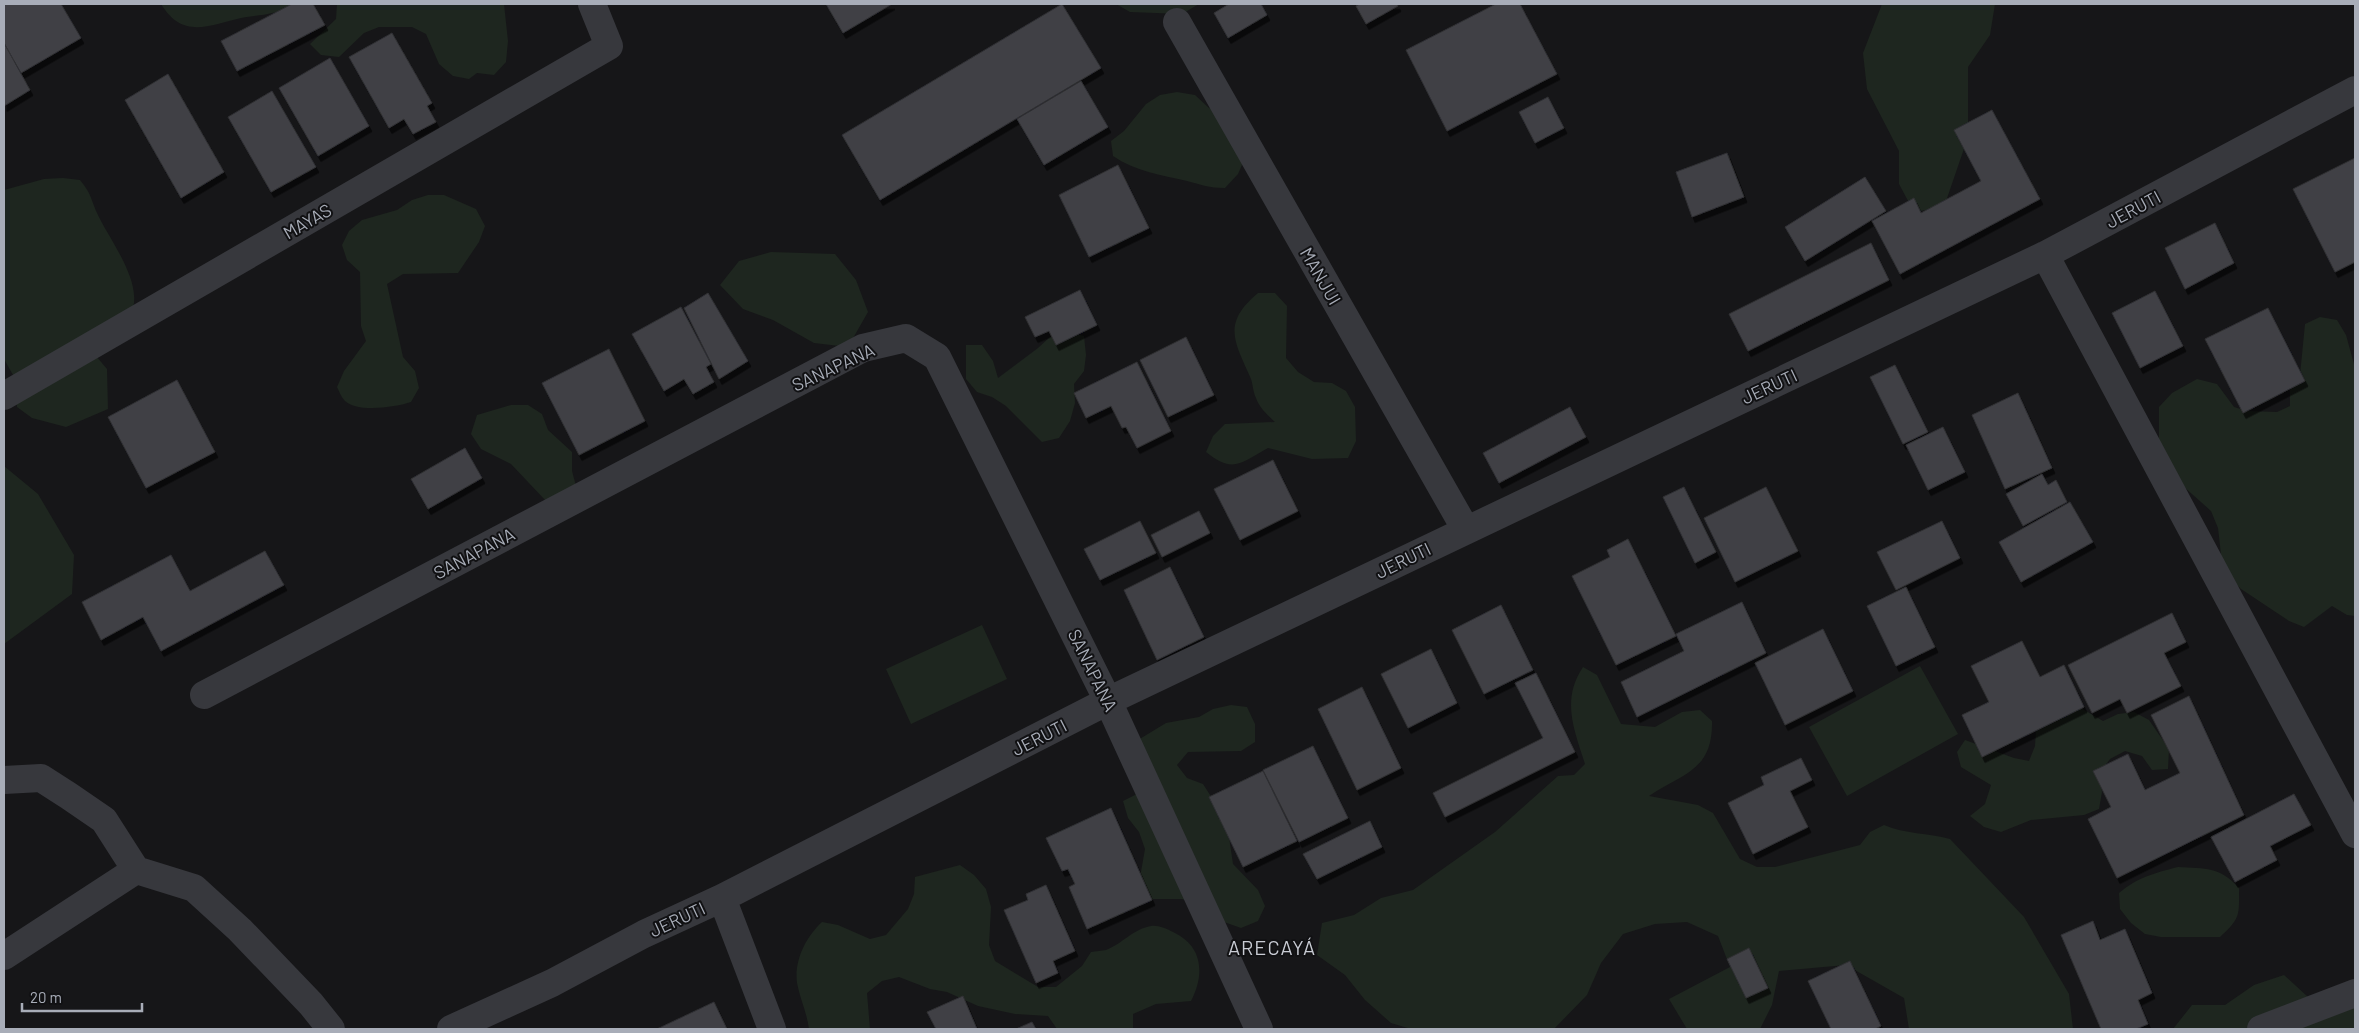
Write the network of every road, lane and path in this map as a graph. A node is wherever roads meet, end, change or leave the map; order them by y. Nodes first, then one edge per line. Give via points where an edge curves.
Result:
1 (592, 4) edge
2 (1177, 22) dead end
3 (2355, 90) edge
4 (2045, 255) junction
5 (4, 396) edge
6 (1466, 530) junction
7 (204, 696) dead end
8 (1108, 701) junction
9 (4, 780) edge
10 (2355, 834) edge
11 (136, 870) junction
12 (722, 898) junction
13 (4, 956) edge
14 (2355, 993) edge
15 (331, 1029) edge
16 (451, 1029) edge
17 (772, 1029) edge
18 (1259, 1029) edge
19 (2261, 1029) edge

1 - 5 street, MAYAS via 610,46
2 - 6 street, MANJUI
3 - 4 street, JERUTI
4 - 6 street, JERUTI
4 - 10 street
6 - 8 street, JERUTI
7 - 8 street, SANAPANA via 863,348 906,338 937,357
8 - 12 street, JERUTI
8 - 18 street, SANAPANA
9 - 11 street via 41,778 69,796 104,820
11 - 13 street
11 - 15 street via 194,888 247,937
12 - 16 street, JERUTI via 644,934 552,983
12 - 17 street
14 - 19 street

